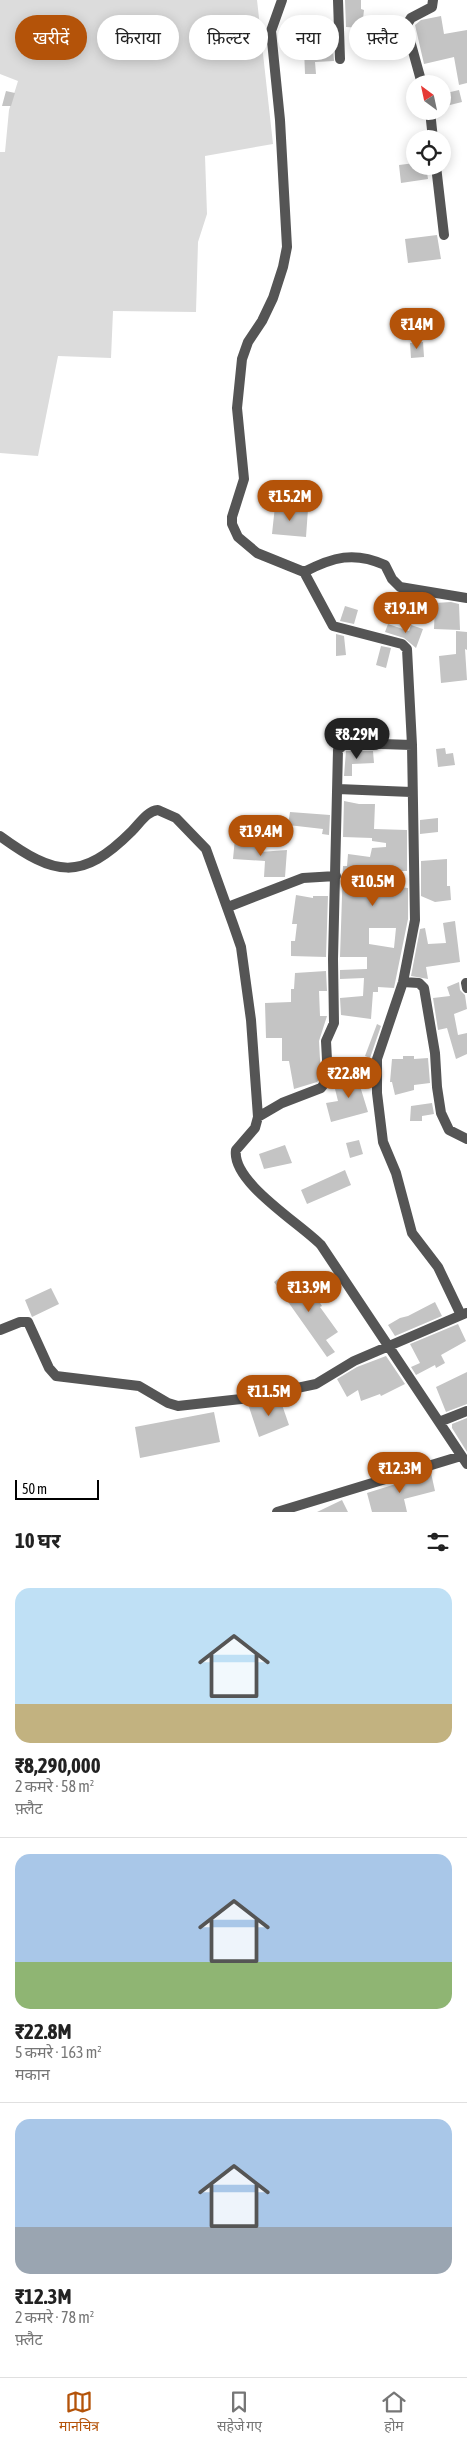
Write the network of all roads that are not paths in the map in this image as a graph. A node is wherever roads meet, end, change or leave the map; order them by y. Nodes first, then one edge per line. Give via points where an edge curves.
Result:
1 (282, 0) edge
2 (338, 0) edge
3 (433, 0) edge
4 (340, 59) dead end
5 (420, 75) edge
6 (437, 175) edge
7 (444, 235) dead end
8 (304, 572) junction
9 (467, 598) edge
10 (412, 745) junction
11 (338, 789) junction
12 (412, 792) junction
13 (0, 836) edge
14 (336, 876) junction
15 (228, 907) junction
16 (404, 982) junction
17 (258, 1117) junction
18 (467, 1139) edge
19 (464, 1314) edge
20 (0, 1330) edge
21 (389, 1347) junction
22 (467, 1411) edge
23 (439, 1422) junction
24 (464, 1460) edge
25 (277, 1512) edge

1 - 8 street via 271,31 287,247 273,298 242,359 237,408 244,479 232,524 238,537 257,553
2 - 4 street
3 - 5 street via 432,7 411,18 406,26
6 - 7 street
8 - 9 street via 325,561 353,556 385,565 400,586
8 - 10 street via 333,626 405,646
10 - 11 street via 344,744 338,750
10 - 12 street
11 - 12 street
11 - 14 street
12 - 16 street via 414,920
13 - 15 street via 34,860 54,868 71,868 89,864 112,850 149,813 164,811 176,818 206,849
14 - 15 street via 303,878
14 - 17 street via 334,1023 326,1041 328,1079 321,1088 282,1103
15 - 17 street via 244,965
16 - 18 street via 418,983 424,988 441,1113 449,1130
16 - 19 street via 377,1059 377,1094 383,1142 396,1173 412,1233 438,1267
17 - 21 street via 255,1128 236,1150 241,1169 256,1191 321,1245
19 - 21 street
20 - 21 street via 28,1322 49,1368 56,1376 139,1386 178,1406 309,1387 354,1361
21 - 23 street
22 - 23 street
23 - 24 street
24 - 25 street

